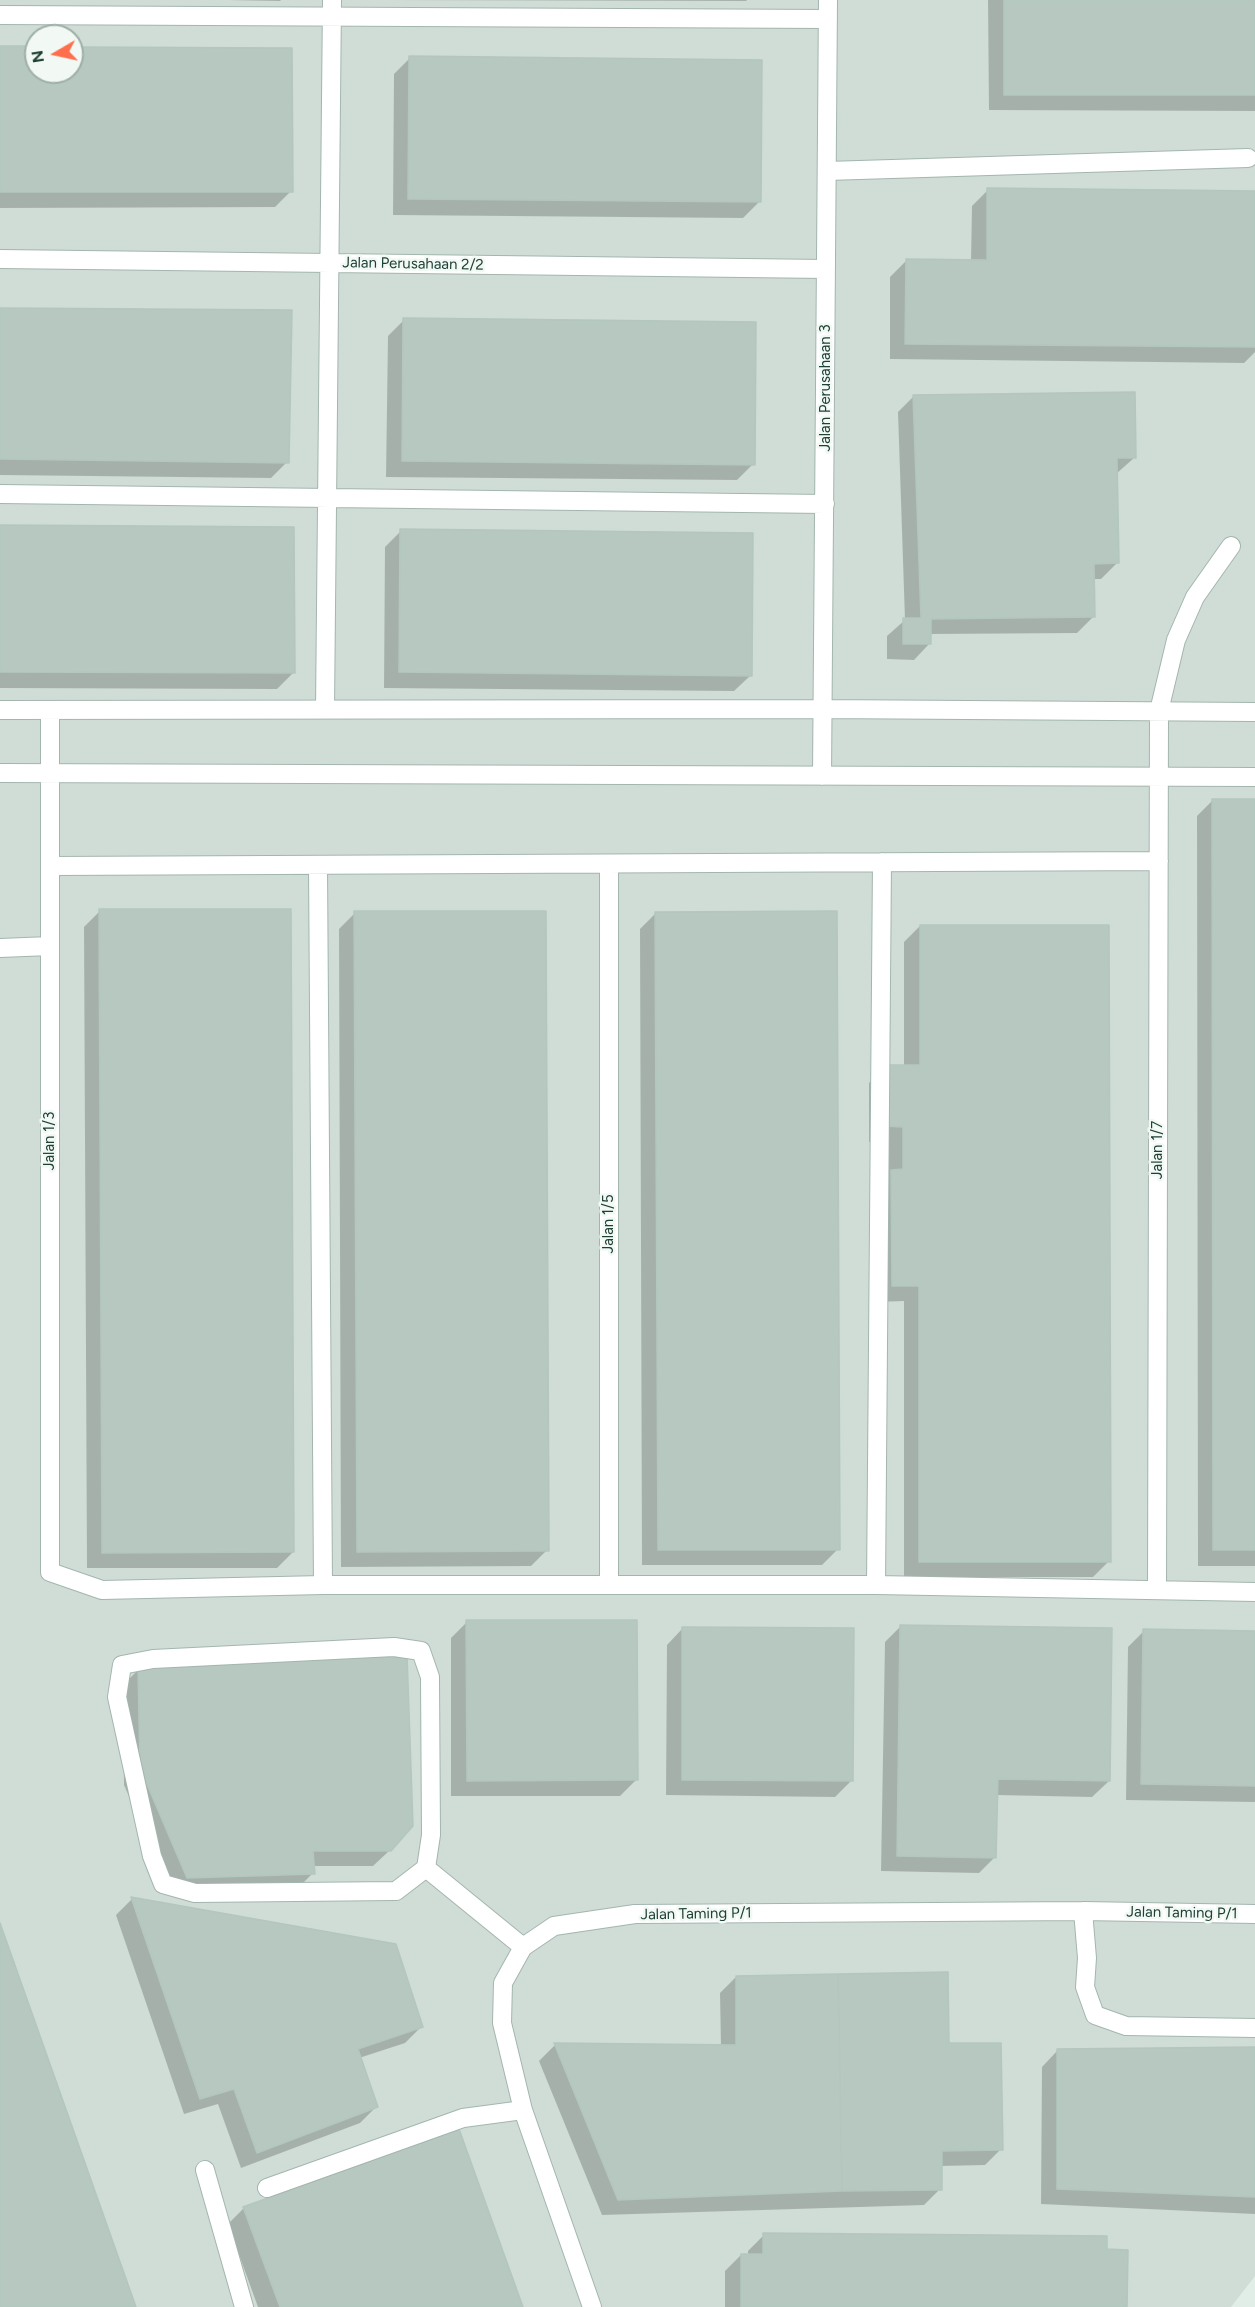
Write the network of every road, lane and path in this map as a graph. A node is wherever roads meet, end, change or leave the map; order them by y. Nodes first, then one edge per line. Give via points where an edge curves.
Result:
1 (828, 0) edge
2 (332, 9) edge
3 (0, 15) edge
4 (828, 19) junction
5 (1248, 158) dead end
6 (827, 171) junction
7 (0, 259) edge
8 (329, 263) junction
9 (826, 268) junction
10 (0, 494) edge
11 (327, 498) junction
12 (825, 504) junction
13 (1231, 546) dead end
14 (325, 709) junction
15 (823, 709) junction
16 (0, 710) edge
17 (50, 710) junction
18 (1160, 711) junction
19 (1255, 712) edge
20 (0, 773) edge
21 (50, 773) junction
22 (822, 776) junction
23 (1159, 777) junction
24 (1255, 777) edge
25 (1159, 861) junction
26 (882, 862) junction
27 (609, 864) junction
28 (318, 865) junction
29 (50, 866) junction
30 (50, 946) junction
31 (0, 948) edge
32 (323, 1585) junction
33 (609, 1585) junction
34 (876, 1585) junction
35 (1156, 1590) junction
36 (1255, 1592) edge
37 (426, 1868) junction
38 (1083, 1911) junction
39 (1255, 1914) edge
40 (522, 1947) junction
41 (1255, 2028) edge
42 (523, 2110) junction
43 (205, 2170) dead end
44 (267, 2188) dead end
45 (244, 2307) edge
46 (592, 2307) edge

1 - 4 street, Jalan Perusahaan 3
2 - 3 street
2 - 4 street
2 - 8 street
4 - 6 street, Jalan Perusahaan 3
5 - 6 street
6 - 9 street, Jalan Perusahaan 3
7 - 8 street, Jalan Perusahaan 2/2
8 - 9 street, Jalan Perusahaan 2/2
8 - 11 street
9 - 12 street, Jalan Perusahaan 3
10 - 11 street
11 - 12 street
11 - 14 street
12 - 15 street, Jalan Perusahaan 3
13 - 18 street, Jalan 1/7 via 1195,597 1176,640
14 - 15 street
14 - 17 street
15 - 18 street
15 - 22 street, Jalan Perusahaan 3
16 - 17 street
17 - 21 street, Jalan 1/3
18 - 19 street
18 - 23 street, Jalan 1/7
20 - 21 street
21 - 22 street
21 - 29 street, Jalan 1/3
22 - 23 street
23 - 24 street
23 - 25 street, Jalan 1/7
25 - 26 street
25 - 35 street, Jalan 1/7
26 - 27 street
26 - 34 street
27 - 28 street
27 - 33 street, Jalan 1/5
28 - 29 street
28 - 32 street
29 - 30 street, Jalan 1/3
30 - 31 street
30 - 32 street, Jalan 1/3 via 50,1572 102,1590
32 - 33 street
33 - 34 street
34 - 35 street
35 - 36 street
37 - 37 street via 396,1891 195,1893 163,1884 152,1856 117,1697 122,1665 153,1659 394,1647 421,1650 430,1677 430,1835
37 - 40 street
38 - 39 street, Jalan Taming P/1
38 - 40 street, Jalan Taming P/1 via 635,1914 554,1926
38 - 41 street via 1085,1987 1095,2015 1126,2026
40 - 42 street, Jalan Taming P/1 via 503,1983 502,2023
42 - 44 street via 463,2118
42 - 46 street, Jalan Taming P/1
43 - 45 street

